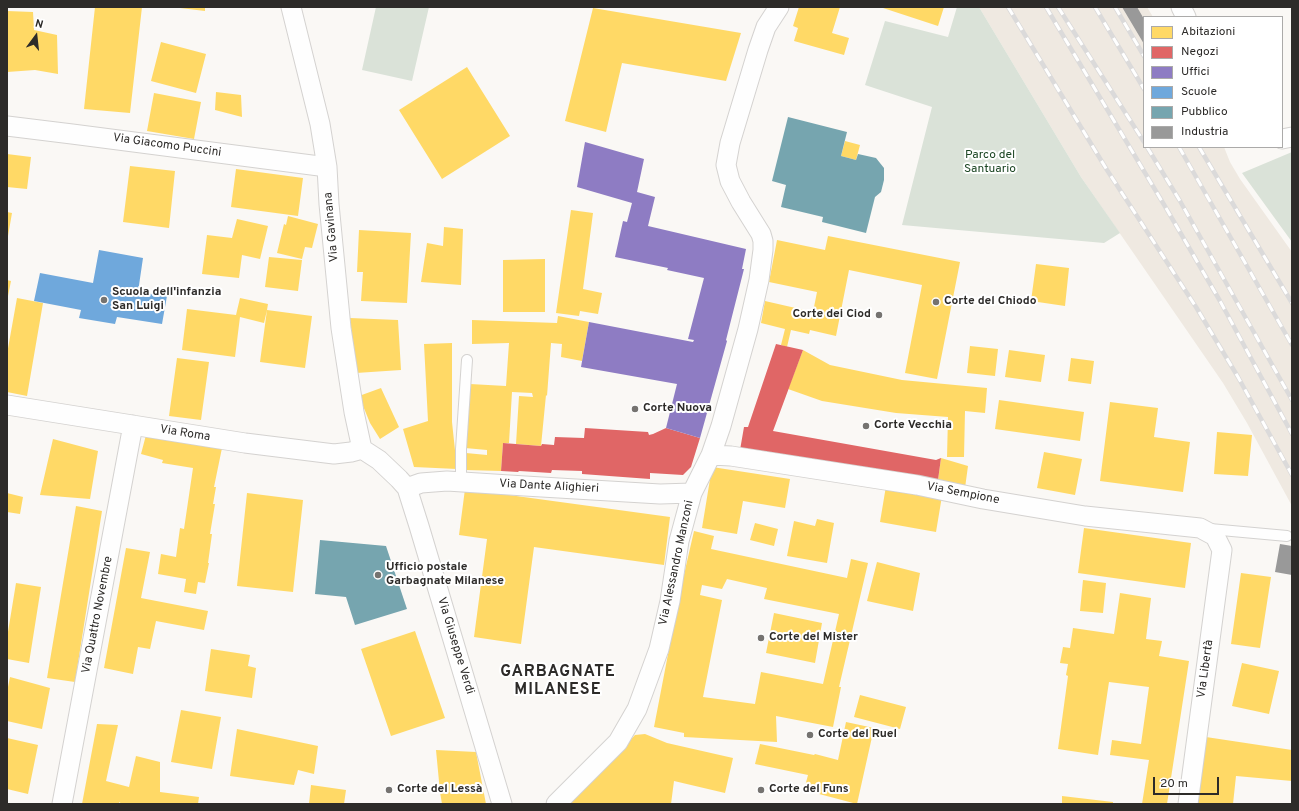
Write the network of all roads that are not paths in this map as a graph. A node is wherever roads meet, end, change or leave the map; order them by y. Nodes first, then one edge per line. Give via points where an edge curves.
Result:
1 (291, 7) edge
2 (779, 7) edge
3 (1181, 7) edge
4 (1186, 16) edge
5 (7, 126) edge
6 (327, 167) junction
7 (467, 360) dead end
8 (7, 405) edge
9 (134, 425) junction
10 (362, 449) junction
11 (710, 455) junction
12 (461, 482) junction
13 (407, 488) junction
14 (692, 493) junction
15 (1207, 532) junction
16 (1287, 536) dead end
17 (62, 804) edge
18 (502, 804) edge
19 (556, 804) edge
20 (1188, 804) edge

1 - 6 street, Via Gavinana via 320,124
2 - 11 street, Via Alessandro Manzoni via 766,27 758,50 730,143 726,165 730,181 761,234 764,250 748,329 721,426
3 - 4 street
5 - 6 street, Via Giacomo Puccini
6 - 10 street, Via Gavinana via 341,328
7 - 12 lane
8 - 9 street, Via Roma
9 - 10 street, Via Roma via 334,454
9 - 17 street, Via Quattro Novembre
10 - 13 street via 379,460
11 - 14 street, Via Alessandro Manzoni
11 - 15 street, Via Sempione via 917,485 1085,516
12 - 13 street, Via Dante Alighieri via 447,481
12 - 14 street, Via Dante Alighieri via 660,494
13 - 18 street, Via Giuseppe Verdi
14 - 19 street, Via Alessandro Manzoni via 679,541 670,601 658,649 637,709 618,742
15 - 16 lane
15 - 20 street, Via Libertà via 1222,550

